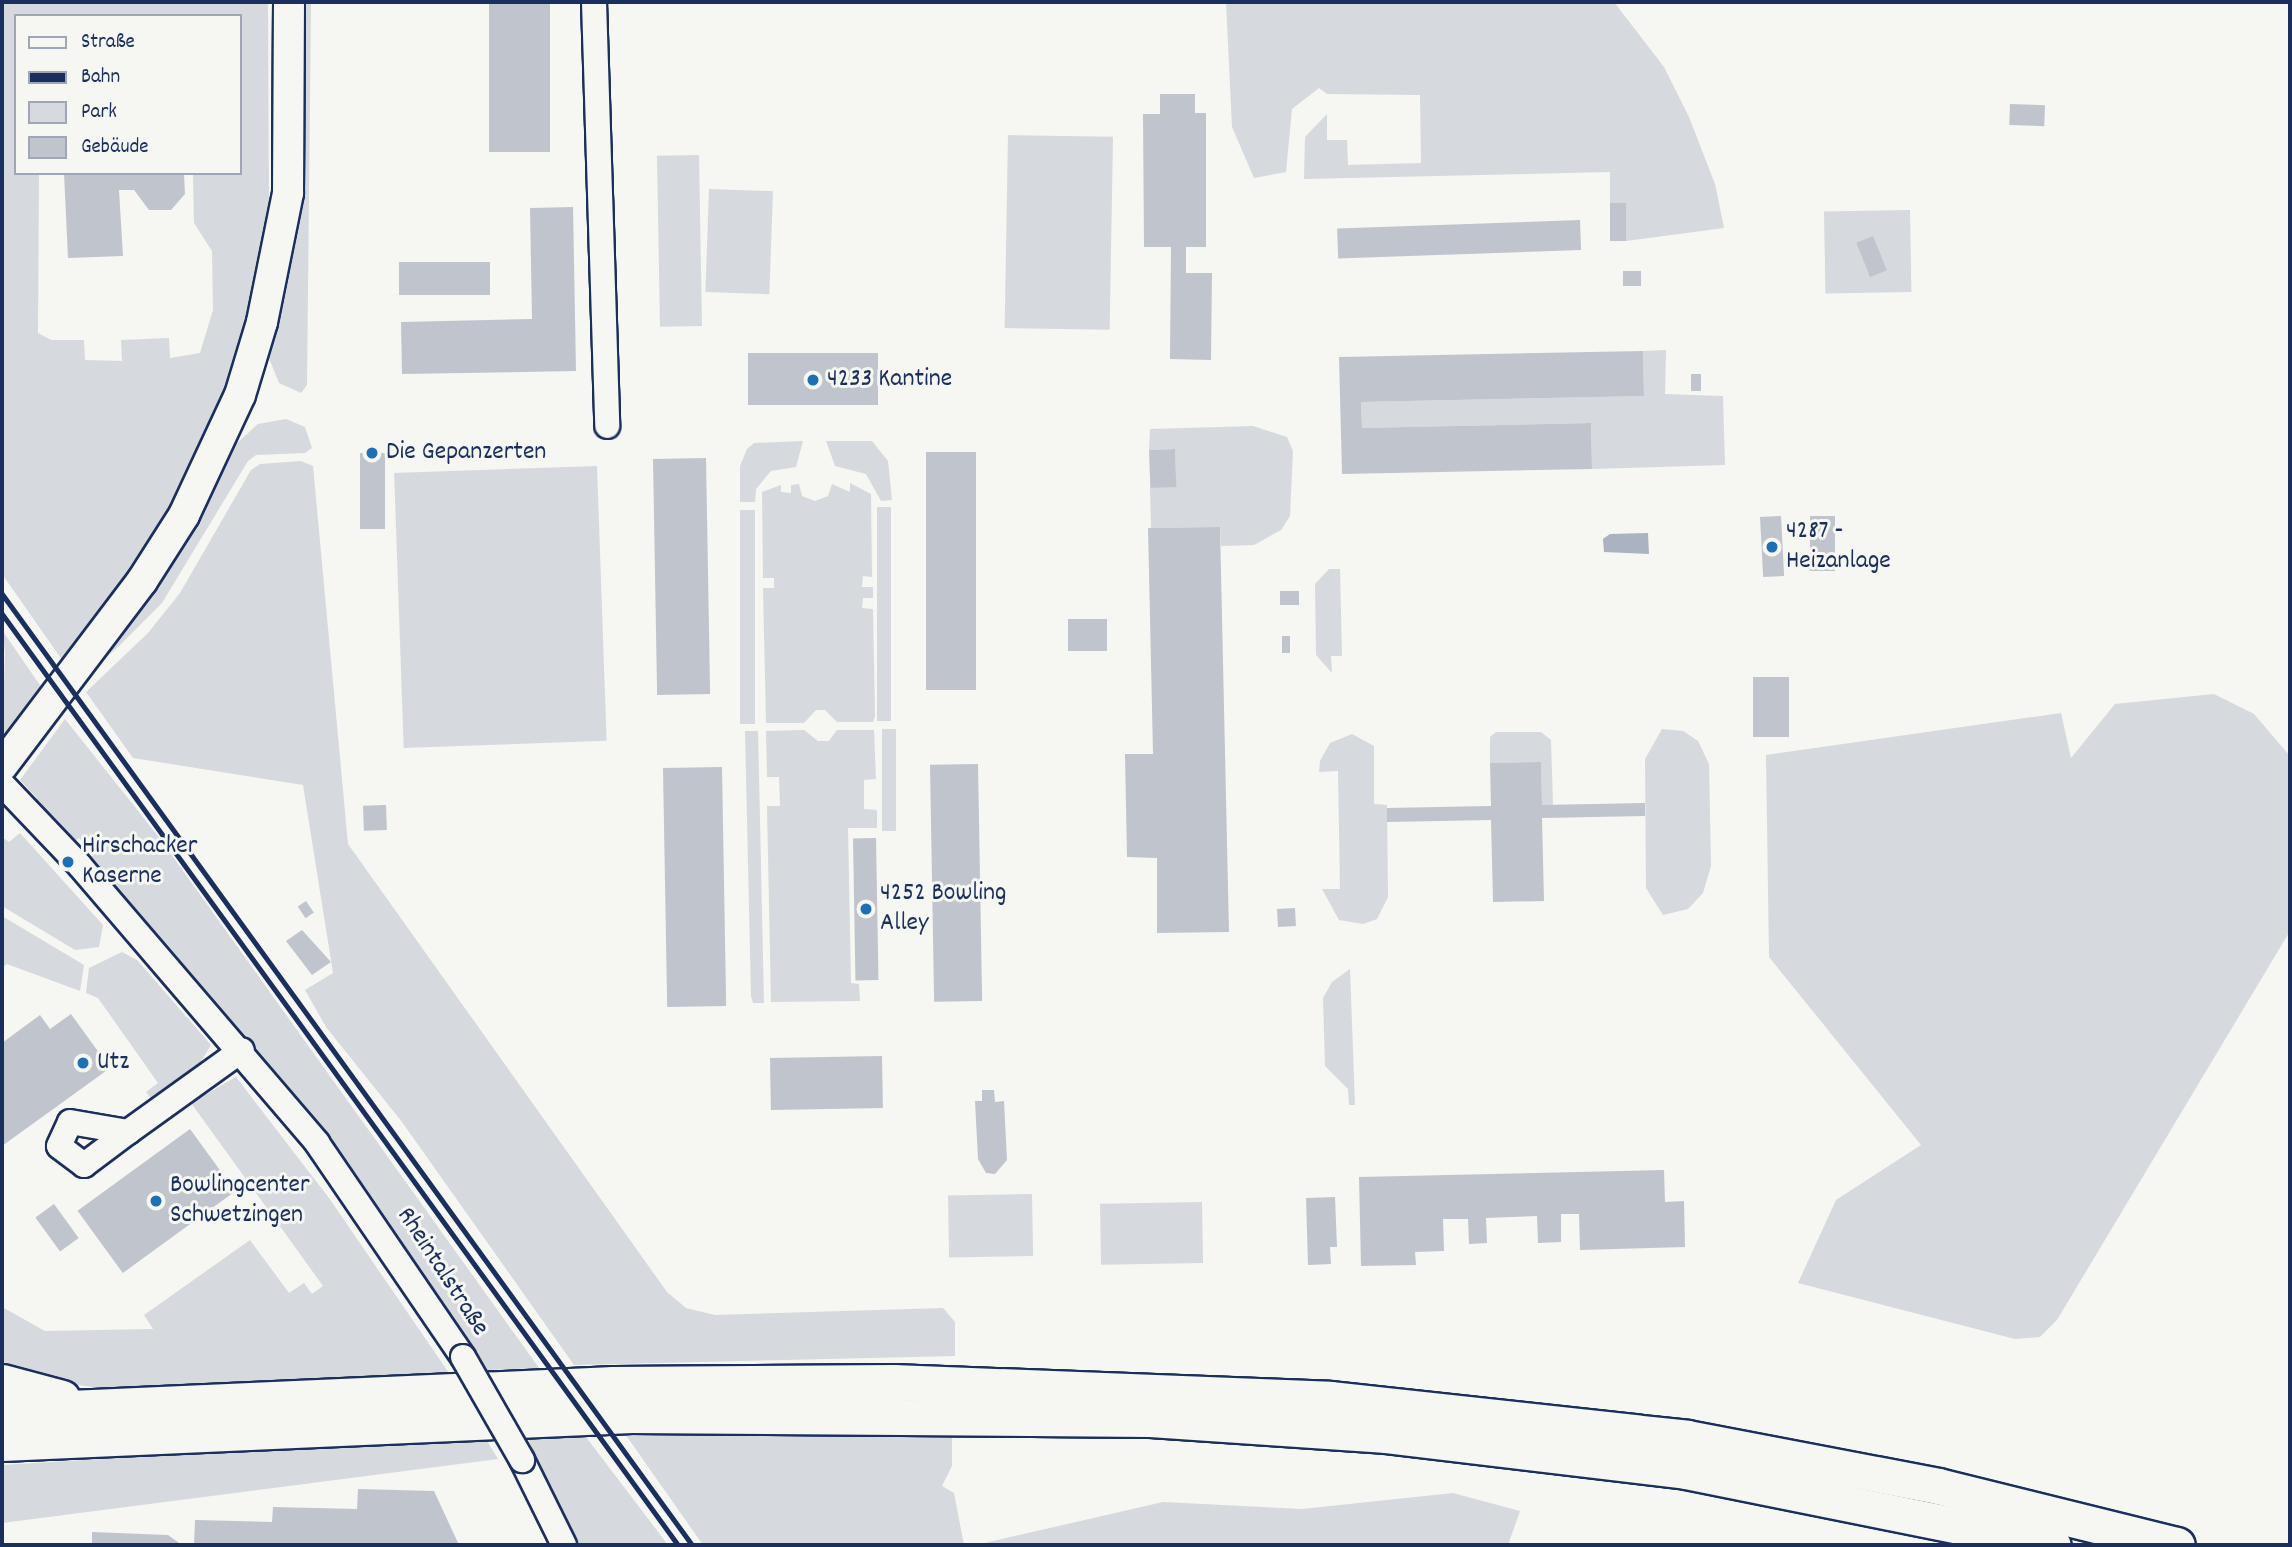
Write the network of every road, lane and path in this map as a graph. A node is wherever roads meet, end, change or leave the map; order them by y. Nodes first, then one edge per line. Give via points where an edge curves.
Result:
1 (289, 2) edge
2 (594, 2) edge
3 (607, 426) dead end
4 (2, 766) edge
5 (8, 790) edge
6 (242, 1050) junction
7 (128, 1132) dead end
8 (2, 1382) edge
9 (99, 1407) junction
10 (2, 1411) edge
11 (2, 1443) edge
12 (564, 1545) edge
13 (2053, 1545) edge
14 (2178, 1545) edge

1 - 4 main road via 288,193 262,322 240,395 184,515
2 - 3 street
5 - 6 street, Rheintalstraße
6 - 7 street
6 - 12 street, Rheintalstraße, bridge via 379,1229 463,1357
8 - 9 highway
9 - 10 highway
9 - 14 highway via 613,1384 893,1382 1329,1399 1687,1438 1938,1486
11 - 13 highway via 631,1415 1150,1419 1386,1435 1686,1471

